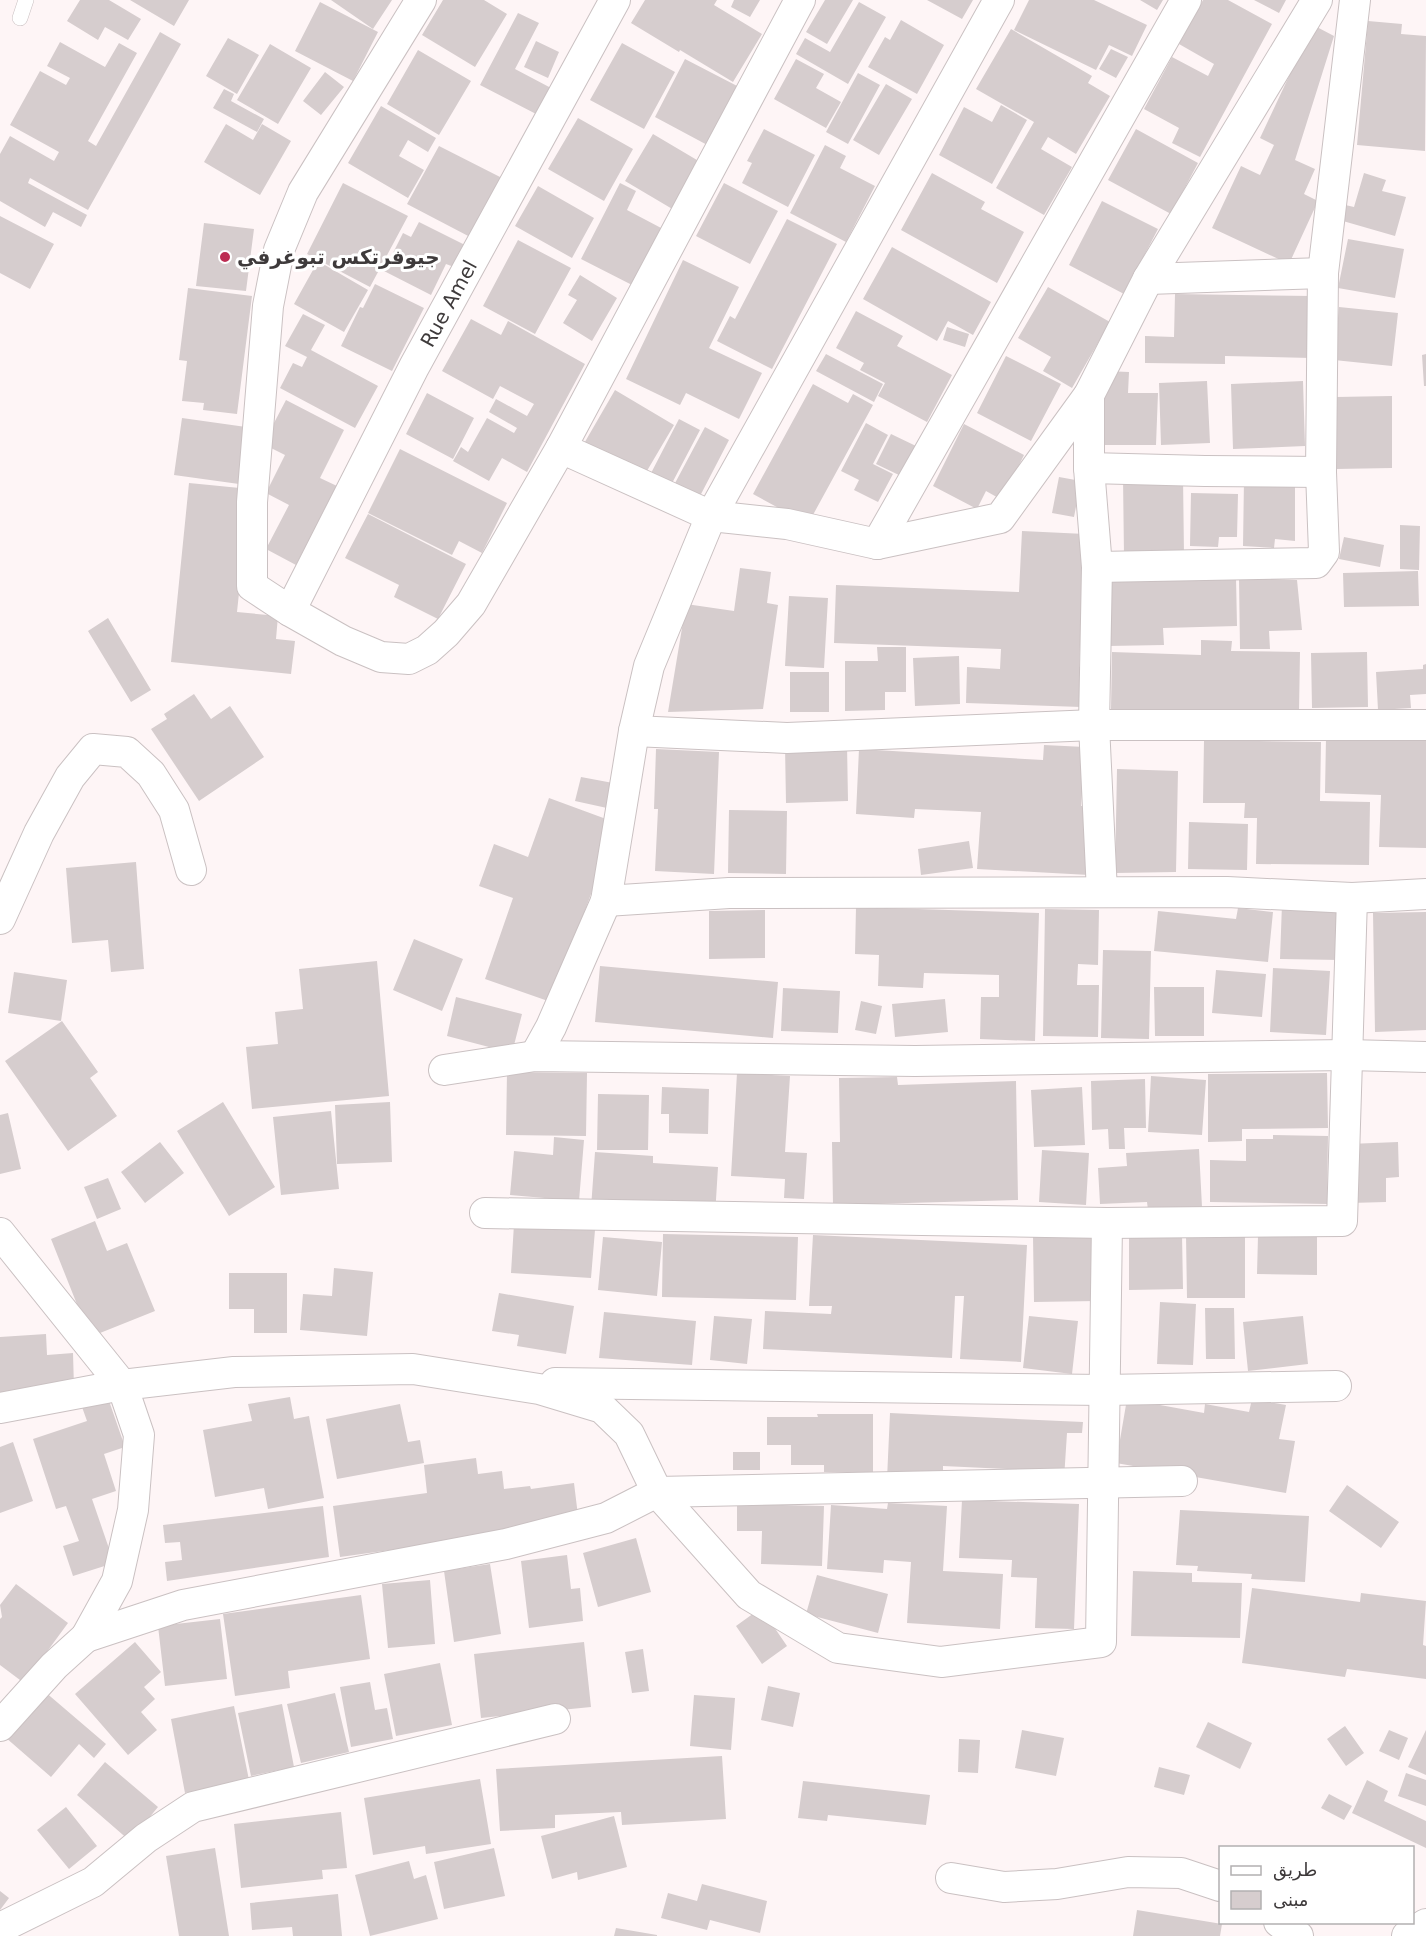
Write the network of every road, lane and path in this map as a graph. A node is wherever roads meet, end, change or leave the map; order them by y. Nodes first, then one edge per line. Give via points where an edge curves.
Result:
1 (26, 0) edge
2 (421, 0) edge
3 (615, 0) edge
4 (800, 0) edge
5 (999, 0) edge
6 (1186, 0) edge
7 (1317, 0) edge
8 (1355, 0) edge
9 (20, 18) dead end
10 (1323, 273) junction
11 (1148, 279) junction
12 (1089, 396) junction
13 (561, 448) junction
14 (1089, 468) junction
15 (1321, 472) junction
16 (711, 516) junction
17 (877, 544) junction
18 (1097, 567) junction
19 (290, 611) junction
20 (1094, 725) junction
21 (1426, 725) edge
22 (633, 731) junction
23 (191, 870) dead end
24 (1102, 892) junction
25 (1426, 894) edge
26 (1352, 898) junction
27 (606, 901) junction
28 (0, 919) edge
29 (1348, 1055) junction
30 (535, 1056) junction
31 (1426, 1057) edge
32 (444, 1070) dead end
33 (485, 1213) dead end
34 (1107, 1223) junction
35 (0, 1233) edge
36 (495, 1383) junction
37 (122, 1385) junction
38 (1336, 1386) dead end
39 (1104, 1390) junction
40 (0, 1408) edge
41 (1182, 1481) dead end
42 (1105, 1482) junction
43 (657, 1492) junction
44 (86, 1637) junction
45 (555, 1719) dead end
46 (0, 1726) edge
47 (951, 1878) dead end
48 (1219, 1885) edge
49 (1281, 1924) edge
50 (1426, 1924) edge
51 (0, 1928) edge
52 (1298, 1936) edge
53 (1407, 1936) edge

1 - 9 lane
2 - 19 street via 303,192 279,250 268,306 252,502 252,586
3 - 19 street, Rue Amel via 414,367
4 - 13 street
5 - 16 street
6 - 17 street
7 - 11 street
8 - 10 street
10 - 11 street
10 - 15 street
11 - 12 street
12 - 14 street
12 - 17 street via 1000,518
13 - 16 street
13 - 19 street via 471,604 427,650 409,659 381,657
14 - 15 street
14 - 18 street
15 - 18 street via 1324,552 1316,563
16 - 17 street via 787,524
16 - 22 street via 649,666
18 - 20 street
20 - 21 street
20 - 22 street via 787,738
20 - 24 street
22 - 27 street
23 - 28 street via 174,810 152,774 127,752 93,749 70,777 39,833
24 - 26 street
24 - 27 street via 729,893
25 - 26 street
26 - 29 street
27 - 30 street
29 - 30 street via 915,1061
29 - 31 street
29 - 34 street via 1342,1221
30 - 32 street
33 - 34 street
34 - 39 street
35 - 37 street
36 - 37 street via 413,1369 234,1372
36 - 39 street
36 - 43 street via 539,1389 602,1408 629,1434
37 - 40 street
37 - 44 street via 139,1435 133,1510 117,1581
38 - 39 street
39 - 42 street
41 - 42 street
42 - 43 street
42 - 43 street via 1101,1642 941,1662 838,1648 749,1595
43 - 44 street via 606,1518 506,1544 183,1605
44 - 46 street
45 - 51 street via 193,1807 93,1882
47 - 48 street via 1004,1887 1057,1884 1128,1872 1181,1873
49 - 52 street
50 - 53 street

